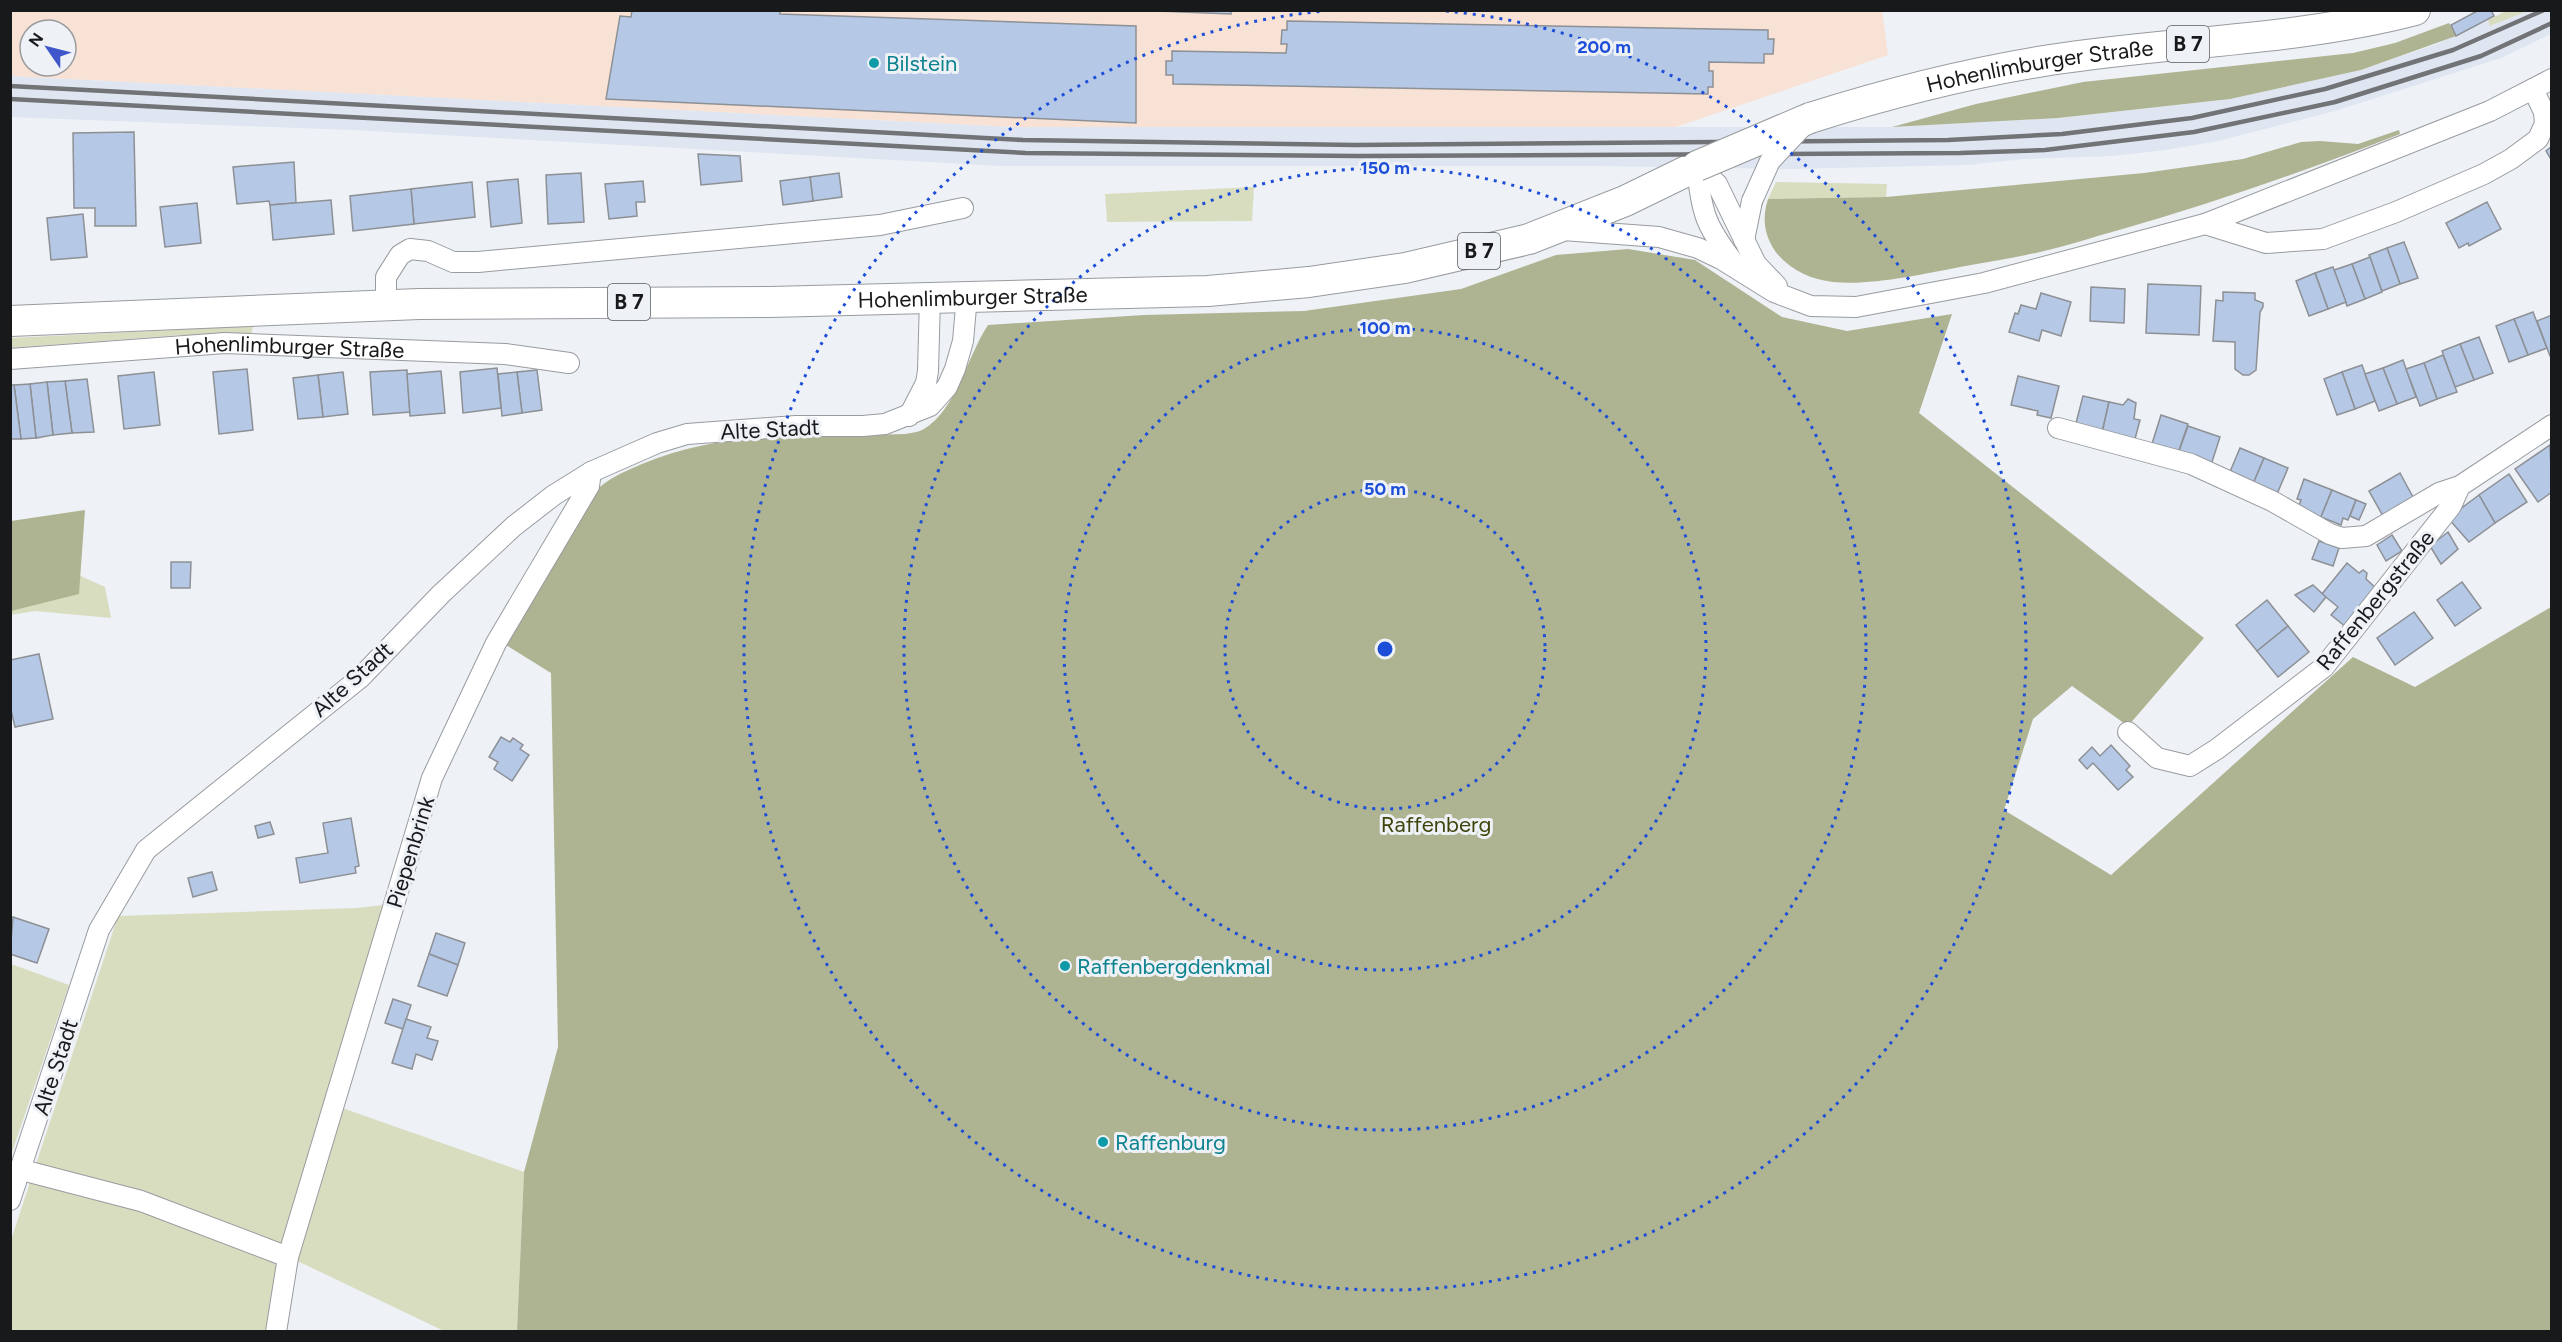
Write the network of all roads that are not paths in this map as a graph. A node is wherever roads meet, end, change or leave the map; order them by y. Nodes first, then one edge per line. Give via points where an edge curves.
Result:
1 (2415, 10) edge
2 (2552, 79) edge
3 (2533, 89) junction
4 (1810, 118) junction
5 (1697, 166) junction
6 (963, 208) dead end
7 (2205, 224) junction
8 (1552, 230) junction
9 (1744, 240) junction
10 (1740, 271) junction
11 (967, 296) junction
12 (1788, 297) junction
13 (930, 298) junction
14 (386, 305) junction
15 (10, 321) edge
16 (10, 359) edge
17 (569, 363) dead end
18 (909, 416) junction
19 (2552, 425) edge
20 (2058, 428) dead end
21 (591, 472) junction
22 (2460, 486) junction
23 (2128, 732) dead end
24 (22, 1170) junction
25 (10, 1200) edge
26 (288, 1257) junction
27 (276, 1332) edge

1 - 4 main road, Hohenlimburger Straße / B 7 via 2325,28 2051,60 1889,93
2 - 3 street, Hohenlimburger Straße
3 - 7 street, Hohenlimburger Straße via 2490,111
3 - 7 street via 2544,112 2545,124 2538,140 2484,174 2396,212 2323,239 2266,243
4 - 5 main road, Hohenlimburger Straße / B 7, bridge
4 - 9 street, Hohenlimburger Straße, bridge via 1770,161 1752,201
5 - 8 main road, Hohenlimburger Straße / B 7
5 - 9 street, Hohenlimburger Straße via 1717,184
5 - 10 street, Hohenlimburger Straße via 1704,218
6 - 14 street, Hohenlimburger Straße via 880,225 478,262 453,262 428,251 410,249 400,255 386,278
7 - 12 street, Hohenlimburger Straße via 1984,284 1856,307 1811,306
8 - 10 street, Hohenlimburger Straße via 1659,237 1698,248
8 - 11 main road, Hohenlimburger Straße / B 7 via 1405,268 1309,282 1208,291
9 - 12 street, Hohenlimburger Straße via 1756,264
10 - 12 street, Hohenlimburger Straße
11 - 13 main road, Hohenlimburger Straße / B 7
11 - 18 street, Alte Stadt via 963,342 946,387 930,406
13 - 14 main road, Hohenlimburger Straße / B 7
13 - 18 street via 928,371
14 - 15 main road, Hohenlimburger Straße / B 7
16 - 17 street, Hohenlimburger Straße via 225,343 505,354
18 - 21 street, Alte Stadt via 863,426 796,426 687,434
19 - 22 street, Raffenbergstraße
20 - 22 street, Raffenbergstraße via 2191,464 2342,538 2366,536 2439,493
21 - 24 street, Alte Stadt via 514,526 360,678 146,850 99,930
21 - 26 street, Piepenbrink via 589,486 496,643 432,778
22 - 23 street, Raffenbergstraße via 2451,506 2324,667 2217,749 2190,766 2157,758
24 - 25 street, Alte Stadt
24 - 26 street via 141,1201
26 - 27 street, Piepenbrink

